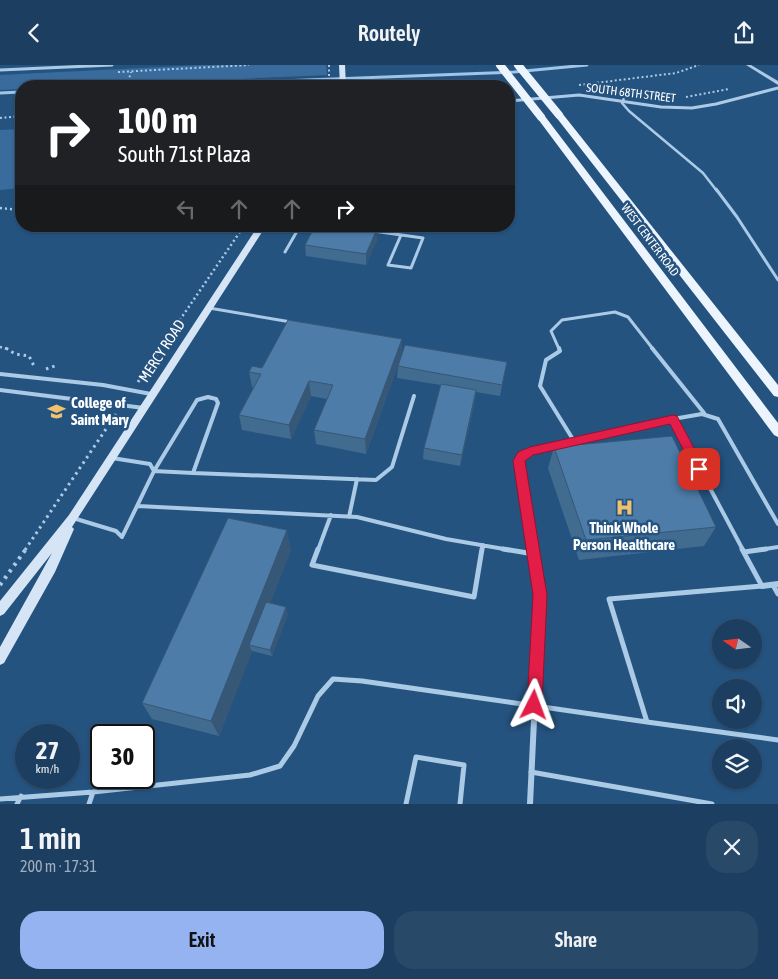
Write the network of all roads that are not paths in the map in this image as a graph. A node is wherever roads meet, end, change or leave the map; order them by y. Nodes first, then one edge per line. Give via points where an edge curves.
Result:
1 (105, 65) edge
2 (112, 65) edge
3 (342, 65) edge
4 (500, 65) edge
5 (518, 65) edge
6 (749, 66) edge
7 (37, 67) edge
8 (0, 70) edge
9 (343, 80) edge
10 (512, 80) edge
11 (778, 83) edge
12 (515, 84) edge
13 (778, 88) edge
14 (623, 99) junction
15 (515, 100) edge
16 (258, 232) edge
17 (296, 232) edge
18 (379, 232) edge
19 (401, 235) junction
20 (284, 252) dead end
21 (778, 280) edge
22 (209, 308) junction
23 (297, 323) edge
24 (0, 373) edge
25 (0, 390) edge
26 (778, 393) edge
27 (154, 395) junction
28 (414, 396) dead end
29 (145, 408) junction
30 (704, 413) junction
31 (673, 419) junction
32 (778, 432) edge
33 (574, 441) junction
34 (112, 458) junction
35 (519, 461) joint
36 (154, 471) junction
37 (192, 473) junction
38 (357, 479) junction
39 (138, 506) junction
40 (331, 515) junction
41 (349, 517) junction
42 (73, 518) junction
43 (778, 524) edge
44 (483, 545) junction
45 (778, 547) edge
46 (744, 552) junction
47 (534, 554) junction
48 (776, 584) edge
49 (762, 586) junction
50 (778, 594) edge
51 (0, 610) edge
52 (0, 659) edge
53 (534, 705) junction
54 (646, 722) junction
55 (778, 740) edge
56 (531, 772) junction
57 (93, 792) junction
58 (21, 796) junction
59 (0, 799) edge
60 (17, 804) edge
61 (89, 804) edge
62 (406, 804) edge
63 (460, 804) edge
64 (530, 804) edge
65 (712, 804) edge

1 - 2 street
1 - 7 street
3 - 9 main road
4 - 10 main road, WEST CENTER ROAD, bridge
5 - 26 main road, WEST CENTER ROAD, bridge
6 - 11 street
7 - 8 street
12 - 32 main road, WEST CENTER ROAD, bridge
13 - 14 street, SOUTH 68TH STREET via 702,107 667,107
14 - 15 street, SOUTH 68TH STREET via 573,95
14 - 21 lane via 622,103 629,111 703,173 737,217
16 - 22 main road, MERCY ROAD
17 - 20 lane
18 - 19 lane
19 - 19 lane via 422,238 411,268 388,265
22 - 23 lane
22 - 27 main road, MERCY ROAD
24 - 27 lane via 103,385
25 - 29 lane
27 - 29 main road, MERCY ROAD
28 - 38 lane via 392,467 376,480
29 - 34 main road, MERCY ROAD
30 - 31 lane
30 - 33 lane via 628,317 615,312 562,320 551,331 560,351 546,360 540,386
30 - 43 lane via 718,419
31 - 33 lane
31 - 46 lane
33 - 35 lane via 530,451
34 - 36 lane via 150,464
34 - 42 main road, MERCY ROAD
35 - 47 street
36 - 37 lane
36 - 37 lane via 196,399 216,399 218,403
36 - 39 lane
37 - 38 lane
38 - 41 lane
39 - 40 lane
39 - 42 lane via 122,537 116,531
40 - 41 lane
40 - 44 lane via 312,565 474,597
41 - 44 lane
42 - 51 main road, MERCY ROAD
42 - 52 main road, MERCY ROAD via 47,574
44 - 47 lane
45 - 46 lane
46 - 49 lane
47 - 53 street via 540,595
48 - 49 street
48 - 50 lane
49 - 54 lane via 609,599
53 - 54 lane
53 - 56 street
53 - 57 lane via 333,679 318,696 280,766 250,775
54 - 55 lane
56 - 64 street
56 - 65 lane
57 - 58 lane
57 - 61 lane
58 - 59 lane
58 - 60 lane
62 - 63 lane via 416,757 464,765

